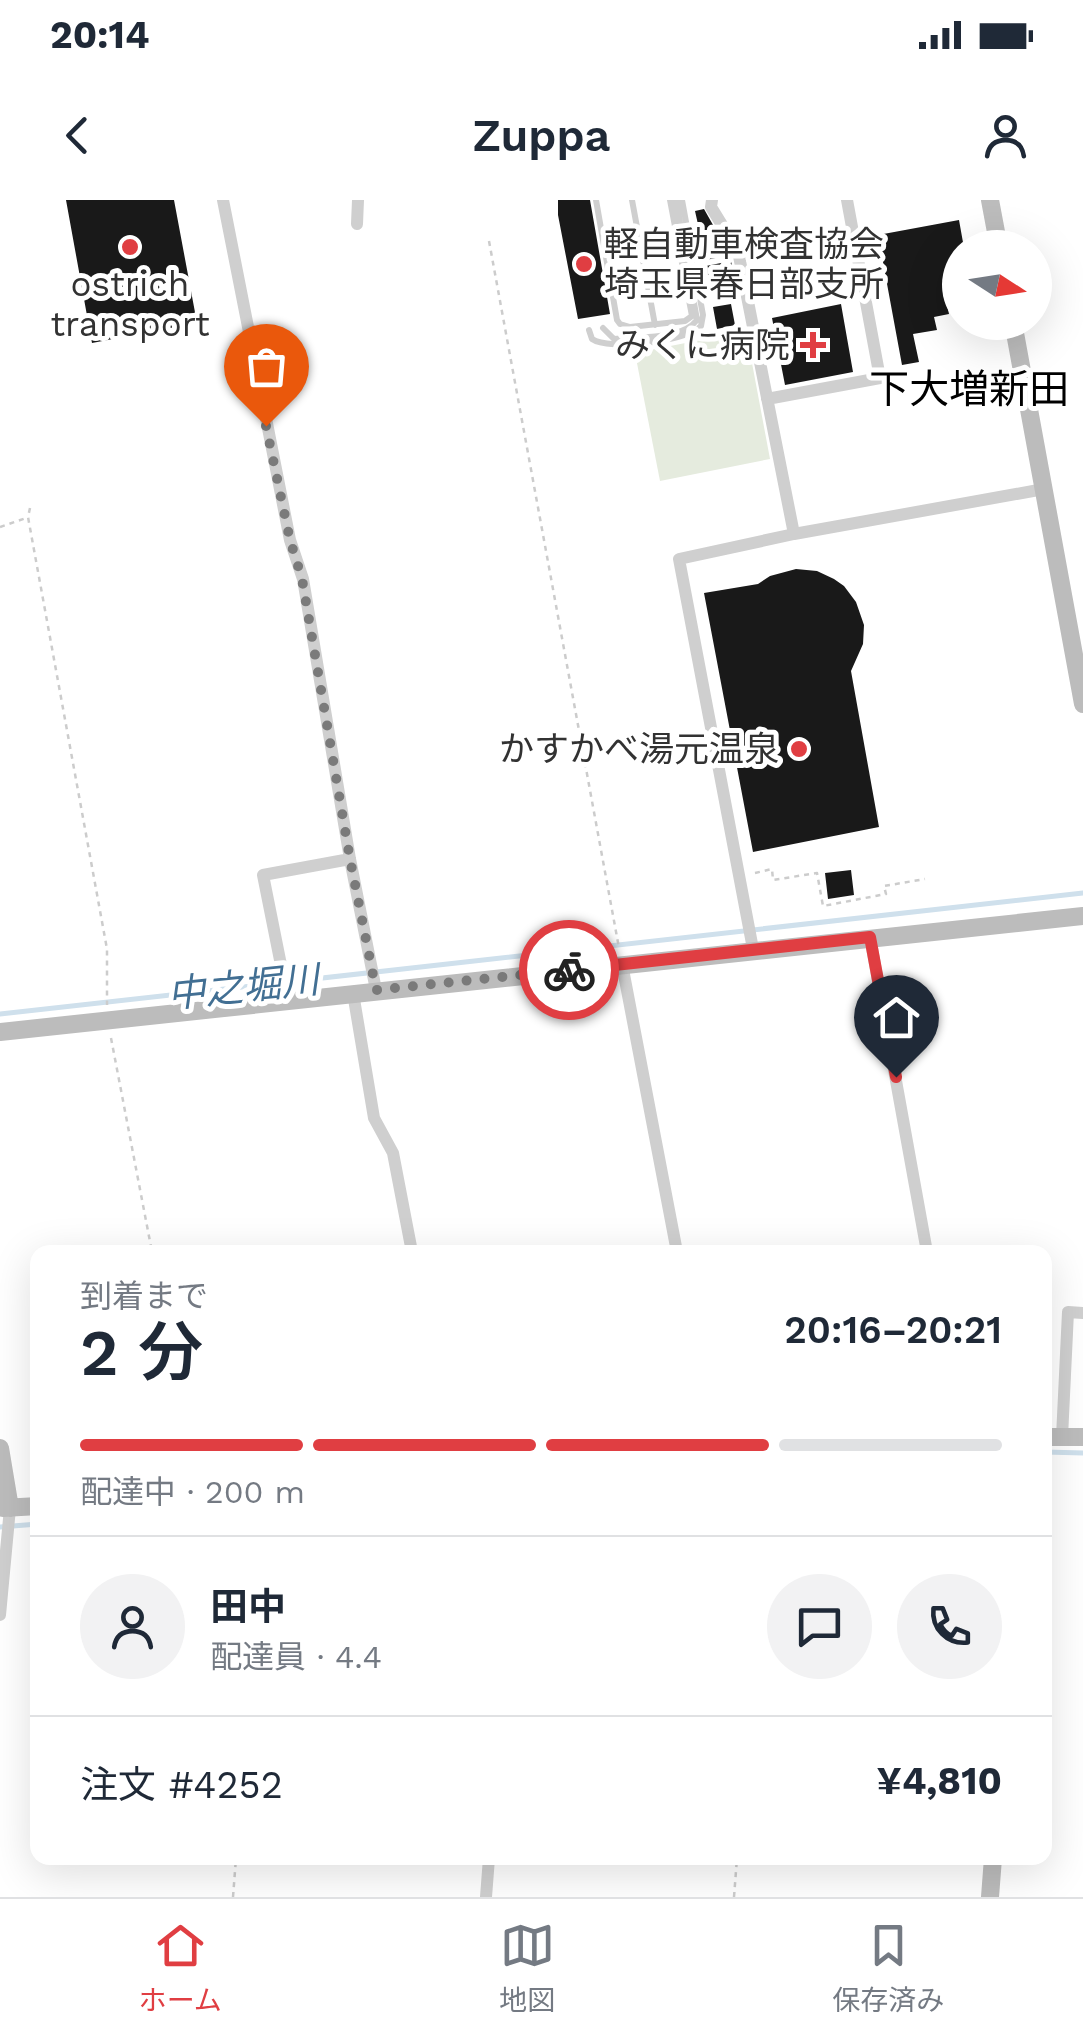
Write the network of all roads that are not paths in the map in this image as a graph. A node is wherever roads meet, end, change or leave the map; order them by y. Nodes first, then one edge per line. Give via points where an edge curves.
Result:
1 (223, 200) edge
2 (358, 200) edge
3 (596, 200) edge
4 (632, 200) edge
5 (676, 200) edge
6 (712, 200) edge
7 (847, 200) edge
8 (990, 200) edge
9 (357, 224) dead end
10 (996, 230) edge
11 (655, 325) junction
12 (603, 328) dead end
13 (589, 330) dead end
14 (1016, 340) edge
15 (766, 399) junction
16 (1044, 489) junction
17 (794, 534) junction
18 (1080, 671) edge
19 (1083, 704) edge
20 (350, 859) junction
21 (1083, 916) edge
22 (870, 937) junction
23 (752, 944) junction
24 (622, 964) junction
25 (376, 990) junction
26 (353, 993) junction
27 (288, 1000) junction
28 (0, 1032) edge
29 (411, 1245) edge
30 (676, 1245) edge
31 (926, 1245) edge
32 (1083, 1313) edge
33 (1054, 1437) edge
34 (1083, 1438) edge
35 (0, 1448) edge
36 (6, 1511) edge
37 (0, 1616) edge
38 (488, 1865) edge
39 (992, 1865) edge
40 (486, 1897) edge
41 (990, 1897) edge

1 - 20 street via 302,579
2 - 9 street
3 - 11 lane via 617,320
4 - 11 lane
5 - 11 lane via 692,316
5 - 12 lane via 696,323 618,339
5 - 13 lane via 701,326 688,336 608,346
6 - 15 street via 738,251
7 - 15 street via 880,378
8 - 10 street
14 - 16 street
15 - 17 street
16 - 17 street
16 - 18 street
17 - 23 street via 680,559
18 - 19 street
20 - 25 street
20 - 27 street via 263,875
21 - 22 street
22 - 23 street
22 - 31 street
23 - 24 street
24 - 25 street
24 - 30 street
25 - 26 street
26 - 27 street
26 - 29 street via 374,1118 393,1153
27 - 28 street
32 - 33 street via 1068,1312
33 - 34 street
35 - 36 street
36 - 37 street
38 - 40 street
39 - 41 street

